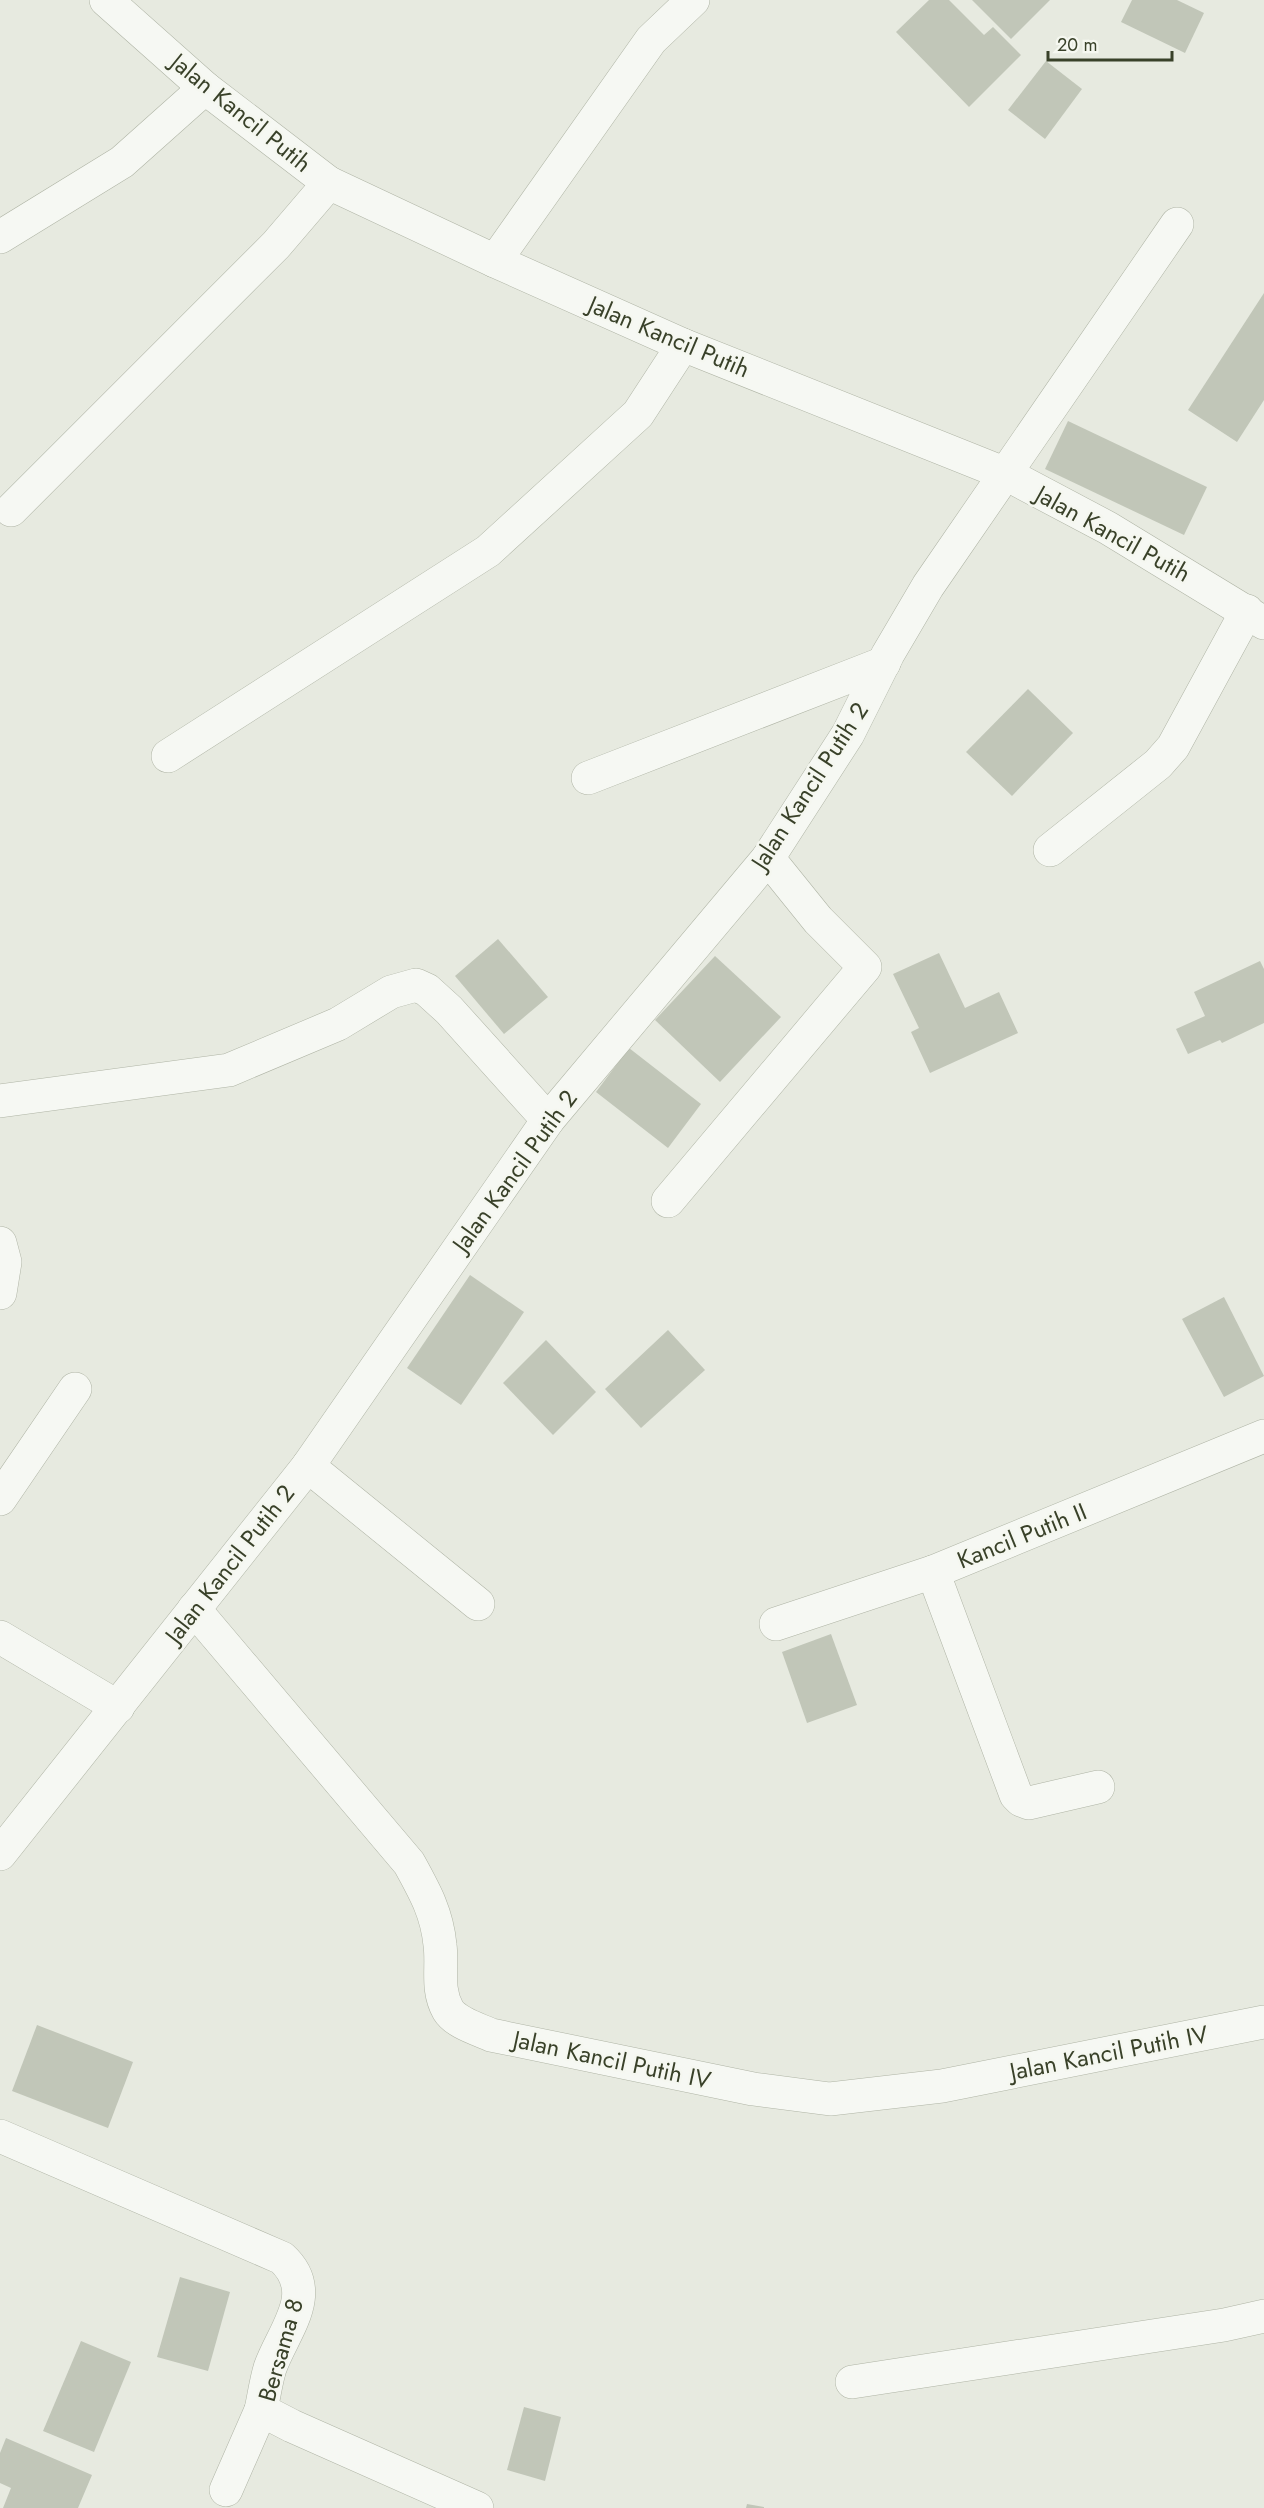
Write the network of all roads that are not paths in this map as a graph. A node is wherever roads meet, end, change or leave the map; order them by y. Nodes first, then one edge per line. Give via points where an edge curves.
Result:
1 (693, 0) edge
2 (112, 2) edge
3 (205, 88) junction
4 (329, 183) junction
5 (1177, 224) dead end
6 (0, 237) edge
7 (495, 261) junction
8 (683, 345) junction
9 (1006, 474) junction
10 (11, 510) dead end
11 (1256, 617) edge
12 (884, 663) junction
13 (168, 756) dead end
14 (588, 778) dead end
15 (1050, 850) dead end
16 (768, 858) junction
17 (0, 1101) edge
18 (548, 1120) junction
19 (668, 1201) dead end
20 (0, 1243) edge
21 (0, 1293) edge
22 (75, 1389) dead end
23 (1264, 1436) edge
24 (308, 1466) junction
25 (0, 1499) edge
26 (933, 1572) junction
27 (478, 1604) dead end
28 (194, 1610) junction
29 (776, 1624) dead end
30 (0, 1637) edge
31 (118, 1707) junction
32 (1098, 1787) dead end
33 (0, 1854) edge
34 (1264, 2022) edge
35 (0, 2136) edge
36 (1264, 2316) edge
37 (852, 2382) dead end
38 (261, 2409) junction
39 (226, 2490) dead end
40 (477, 2508) edge

1 - 7 street via 651,40
2 - 3 street, Jalan Kancil Putih
3 - 4 street, Jalan Kancil Putih
3 - 6 street via 122,162
4 - 7 street, Jalan Kancil Putih
4 - 10 street via 276,245
5 - 9 street, Jalan Kancil Putih 2
7 - 8 street, Jalan Kancil Putih
8 - 9 street, Jalan Kancil Putih
8 - 13 street via 638,414 488,551
9 - 11 street, Jalan Kancil Putih via 1108,528
9 - 12 street, Jalan Kancil Putih 2 via 928,586
11 - 15 street via 1173,747 1158,764
12 - 14 street
12 - 16 street, Jalan Kancil Putih 2 via 848,734
16 - 18 street, Jalan Kancil Putih 2
16 - 19 street via 818,920 865,967
17 - 18 street via 229,1070 338,1024 391,992 416,984 449,1010
18 - 24 street, Jalan Kancil Putih 2
20 - 21 street via 5,1262
22 - 25 street
23 - 26 street, Kancil Putih II
24 - 27 street
24 - 28 street, Jalan Kancil Putih 2
26 - 29 street, Kancil Putih II
26 - 32 street via 1016,1795 1029,1803
28 - 31 street, Jalan Kancil Putih 2
28 - 34 street, Jalan Kancil Putih IV via 410,1863 433,1906 441,1947 439,1979 448,2011 464,2024 491,2035 753,2089 830,2099 942,2086
30 - 31 street
31 - 33 street, Jalan Kancil Putih 2
35 - 38 street, Bersama 8 via 282,2258 292,2267 299,2285 298,2309 270,2369
36 - 37 street
38 - 39 street
38 - 40 street, Bersama 8

